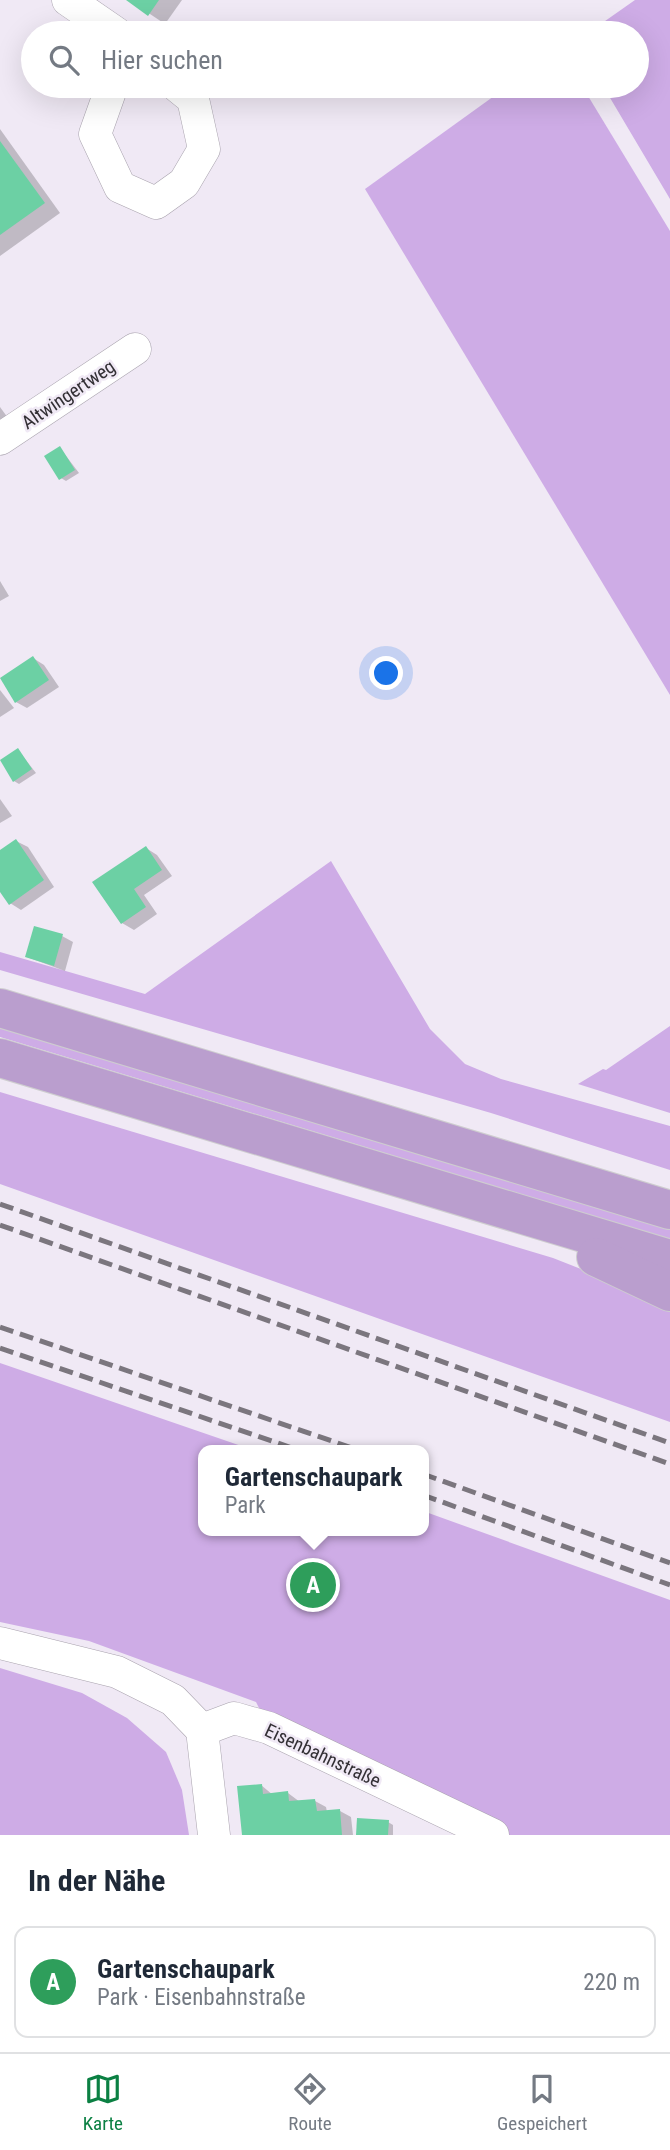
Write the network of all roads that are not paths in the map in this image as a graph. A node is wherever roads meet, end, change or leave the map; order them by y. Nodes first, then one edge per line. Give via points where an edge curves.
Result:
1 (68, 0) edge
2 (98, 21) edge
3 (108, 98) edge
4 (192, 98) edge
5 (135, 349) dead end
6 (0, 439) edge
7 (0, 1007) edge
8 (0, 1058) edge
9 (670, 1210) edge
10 (528, 1216) junction
11 (670, 1259) edge
12 (670, 1292) edge
13 (0, 1643) edge
14 (202, 1730) junction
15 (214, 1835) edge
16 (494, 1835) edge

1 - 2 street
3 - 4 street via 94,134 120,187 156,204 184,183 204,149
5 - 6 street, Altwingertweg
7 - 9 highway
8 - 10 highway
10 - 11 highway
10 - 12 highway via 603,1262
13 - 14 street via 117,1672 173,1700
14 - 15 street
14 - 16 street, Eisenbahnstraße via 234,1718 269,1728

